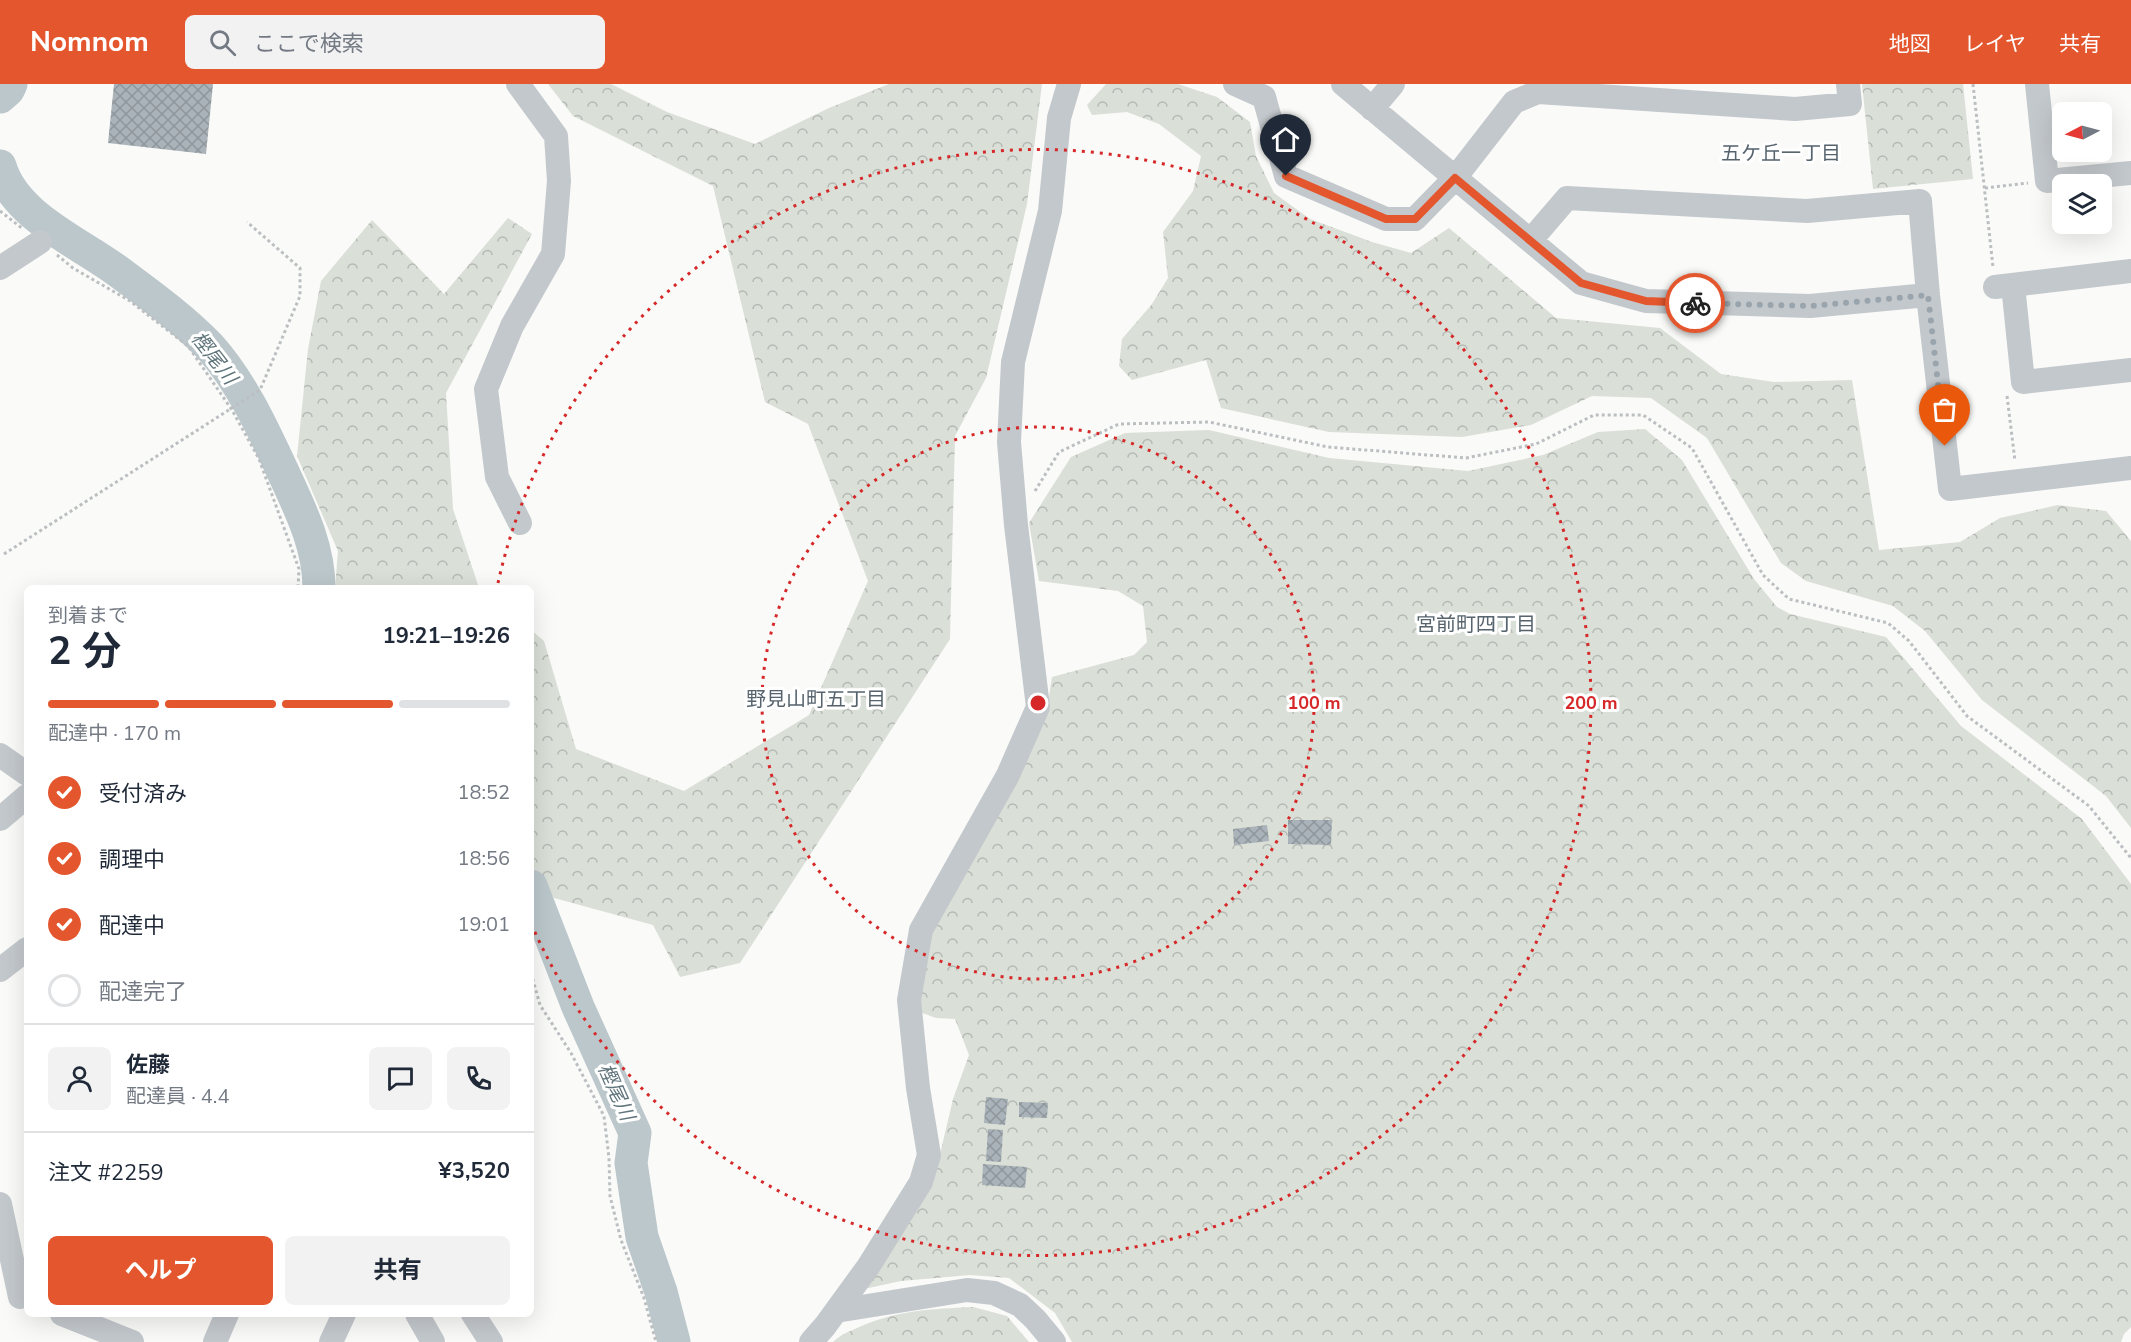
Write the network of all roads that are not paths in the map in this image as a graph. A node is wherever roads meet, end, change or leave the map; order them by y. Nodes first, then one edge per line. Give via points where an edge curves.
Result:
1 (518, 84) edge
2 (1068, 84) edge
3 (1235, 84) edge
4 (1342, 84) edge
5 (1393, 84) edge
6 (1848, 84) edge
7 (2040, 84) edge
8 (1372, 109) junction
9 (2131, 173) edge
10 (1455, 178) junction
11 (1531, 240) junction
12 (40, 242) road end
13 (0, 267) edge
14 (2131, 271) edge
15 (1928, 295) junction
16 (2131, 370) edge
17 (2131, 468) edge
18 (520, 523) dead end
19 (0, 755) edge
20 (24, 772) edge
21 (24, 799) edge
22 (0, 819) edge
23 (24, 951) edge
24 (0, 970) edge
25 (0, 1204) edge
26 (16, 1300) edge
27 (836, 1311) junction
28 (70, 1317) edge
29 (226, 1317) edge
30 (343, 1317) edge
31 (419, 1317) edge
32 (475, 1317) edge
33 (132, 1342) edge
34 (215, 1342) edge
35 (331, 1342) edge
36 (433, 1342) edge
37 (491, 1342) edge
38 (811, 1342) edge
39 (1054, 1342) edge

1 - 18 street via 556,136 559,181 553,254 512,326 486,389 497,477
2 - 27 street via 1059,118 1050,211 1013,362 1009,442 1038,707 1008,776 921,930 909,1000 929,1155 921,1182 868,1268
3 - 10 street via 1264,97 1286,176 1386,219 1415,219
4 - 8 street
5 - 8 street
6 - 10 street via 1850,104 1796,109 1538,92 1514,102
7 - 9 street via 2047,181
8 - 10 street
10 - 11 street
11 - 15 street via 1581,283 1646,301 1810,306
11 - 15 street via 1567,198 1807,211 1920,201
12 - 13 street
14 - 16 street via 2004,286 2023,382
15 - 17 street via 1950,489
19 - 20 street
21 - 22 street
23 - 24 street
25 - 26 street
27 - 38 street
27 - 39 street via 967,1290 994,1293 1020,1305
28 - 33 street
29 - 34 street
30 - 35 street
31 - 36 street
32 - 37 street

